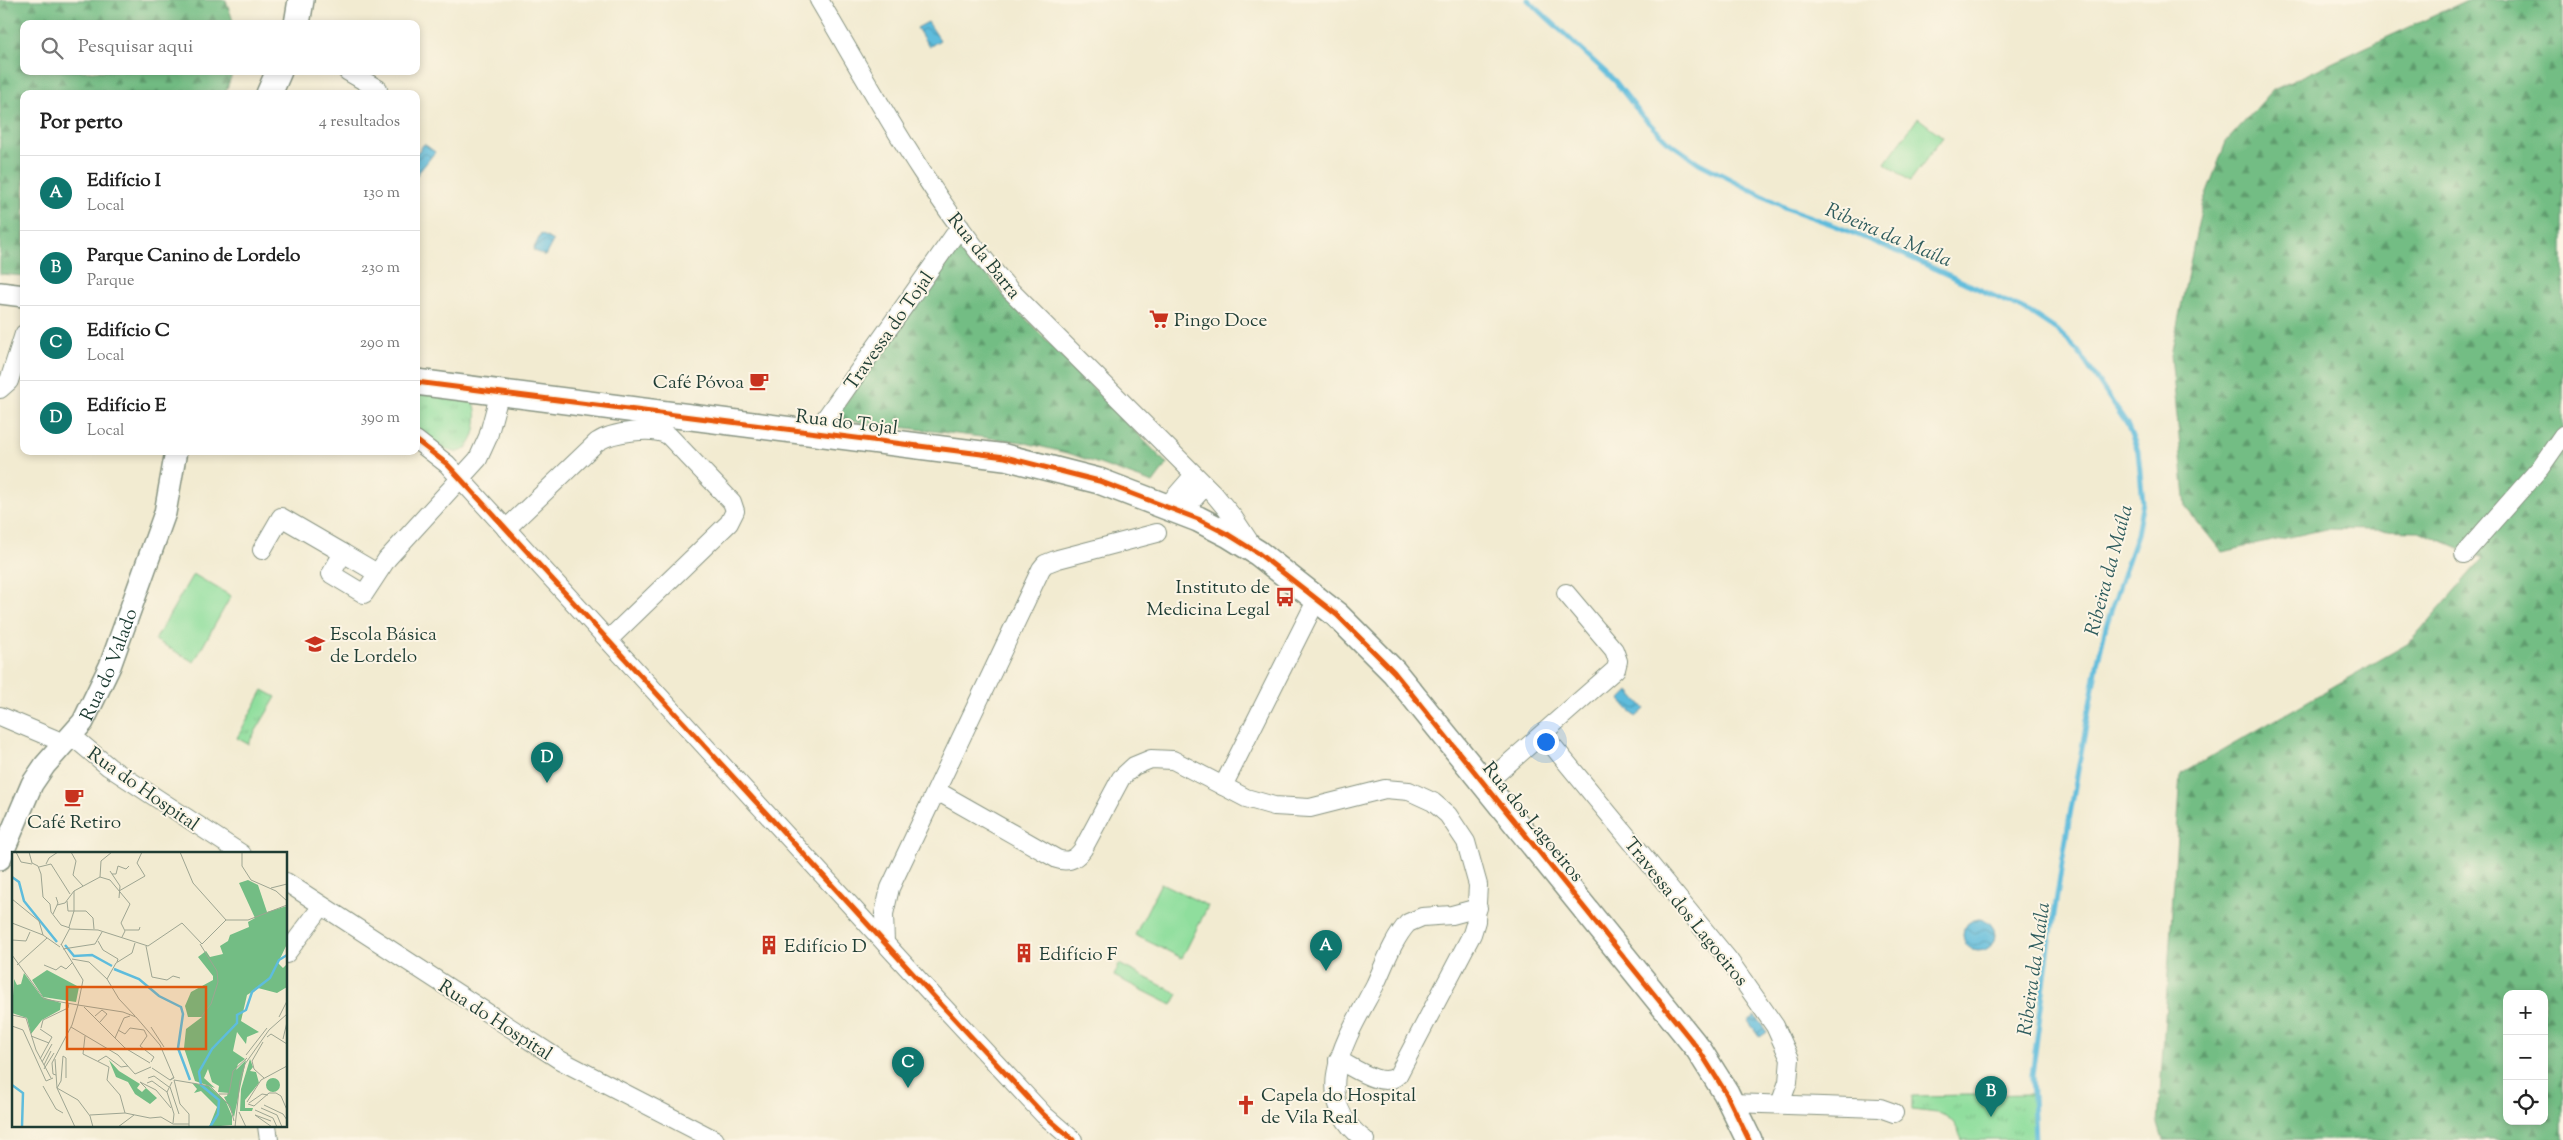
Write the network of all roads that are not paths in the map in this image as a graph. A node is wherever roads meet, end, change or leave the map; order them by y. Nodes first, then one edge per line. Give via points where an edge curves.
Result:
1 (301, 0) edge
2 (820, 0) edge
3 (298, 20) edge
4 (277, 75) edge
5 (354, 75) edge
6 (378, 89) dead end
7 (271, 90) edge
8 (960, 227) junction
9 (0, 293) edge
10 (20, 296) edge
11 (20, 347) edge
12 (420, 382) edge
13 (0, 389) edge
14 (500, 392) junction
15 (815, 432) junction
16 (2563, 435) edge
17 (420, 443) edge
18 (175, 455) edge
19 (461, 480) junction
20 (1200, 481) junction
21 (1174, 509) junction
22 (506, 529) junction
23 (1157, 533) dead end
24 (262, 550) dead end
25 (343, 553) junction
26 (1258, 553) junction
27 (2464, 554) dead end
28 (377, 573) junction
29 (1566, 593) dead end
30 (1318, 599) junction
31 (608, 640) junction
32 (0, 716) edge
33 (1543, 734) junction
34 (68, 740) junction
35 (1485, 784) junction
36 (1223, 786) junction
37 (936, 791) junction
38 (239, 852) edge
39 (0, 859) edge
40 (288, 883) edge
41 (322, 906) junction
42 (1478, 908) junction
43 (886, 943) junction
44 (288, 951) edge
45 (1338, 1060) junction
46 (1731, 1103) junction
47 (1780, 1104) junction
48 (1894, 1113) dead end
49 (715, 1140) edge
50 (1073, 1140) edge
51 (1365, 1140) edge
52 (1748, 1140) edge

1 - 3 main road
2 - 8 street, Rua da Barra via 898,137
4 - 7 main road
5 - 6 street
8 - 15 street, Travessa do Tojal
8 - 20 street, Rua da Barra via 1009,289
9 - 10 street
11 - 13 street via 9,381
12 - 14 main road, Rua do Tojal
14 - 15 main road, Rua do Tojal
14 - 19 street via 484,449
15 - 21 main road, Rua do Tojal via 970,451 1034,463 1099,481
16 - 27 street via 2540,468
17 - 19 street via 436,453
18 - 34 street, Rua do Valado via 168,503 125,627 92,705
19 - 22 street
19 - 28 street via 396,548
20 - 21 street
20 - 26 street, Rua da Barra via 1233,517
21 - 26 main road, Rua do Tojal via 1230,535
22 - 31 street
22 - 31 street via 597,442 608,436 647,431 659,431 669,436 732,502 735,512 729,523
23 - 37 street via 1058,558 1041,569
24 - 25 street via 281,517
25 - 28 street
25 - 28 street via 331,574 364,594
26 - 30 main road, Rua dos Lagoeiros
29 - 33 street via 1614,650 1618,665 1613,673
30 - 35 main road, Rua dos Lagoeiros via 1383,660
30 - 36 street
31 - 43 street
32 - 34 street, Rua do Hospital
33 - 35 street
33 - 47 street, Travessa dos Lagoeiros via 1728,960 1774,1026 1790,1059 1788,1082
34 - 38 street, Rua do Hospital
34 - 39 street, Rua do Valado via 32,784
35 - 46 main road, Rua dos Lagoeiros via 1695,1044
36 - 37 street via 1173,760 1151,759 1140,763 1121,778 1080,854 1066,861
36 - 42 street via 1258,802 1293,809 1310,808 1386,789 1409,791 1425,797 1448,815 1466,842 1476,874
37 - 43 street via 888,894 884,914
40 - 41 street, Rua do Hospital
41 - 44 street
41 - 49 street, Rua do Hospital via 554,1056
42 - 45 street via 1452,915 1422,917 1405,926
42 - 45 street via 1472,934 1398,1075 1384,1080
43 - 50 street via 1037,1108
45 - 51 street via 1334,1082 1339,1104 1350,1126
46 - 47 street
46 - 52 main road, Rua dos Lagoeiros
47 - 48 street via 1880,1108

